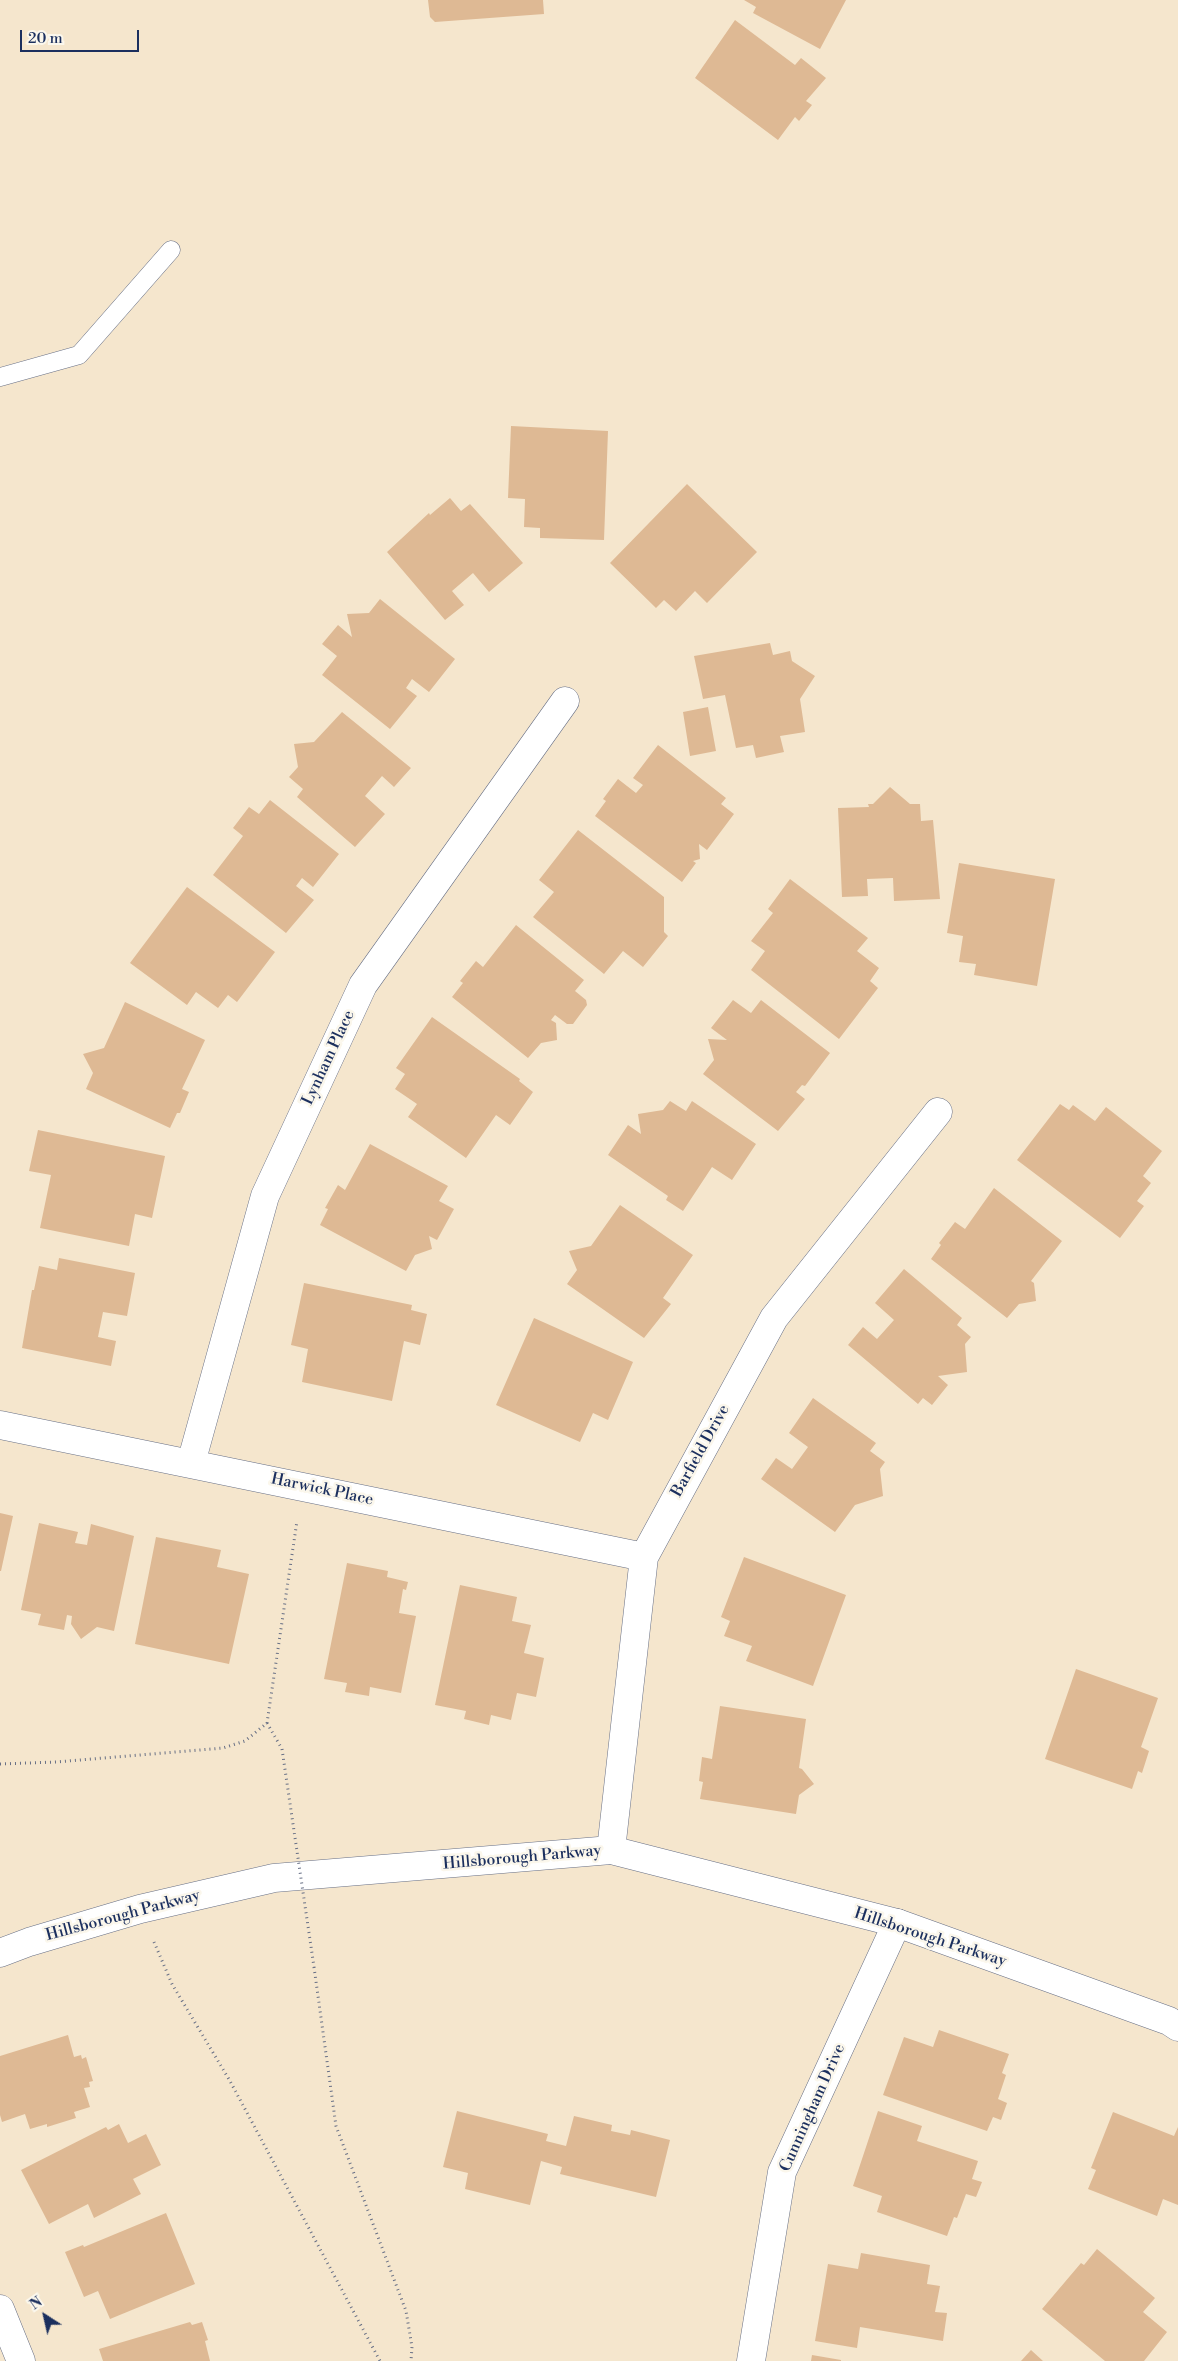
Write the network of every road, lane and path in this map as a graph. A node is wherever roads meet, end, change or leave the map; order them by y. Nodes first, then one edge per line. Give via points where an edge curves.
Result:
1 (171, 250) dead end
2 (0, 377) edge
3 (565, 701) dead end
4 (938, 1112) dead end
5 (0, 1425) edge
6 (191, 1462) junction
7 (303, 1487) junction
8 (644, 1557) junction
9 (267, 1723) junction
10 (0, 1764) edge
11 (611, 1850) junction
12 (140, 1909) junction
13 (897, 1923) junction
14 (0, 1953) edge
15 (1178, 2027) edge
16 (0, 2309) edge
17 (12, 2353) edge
18 (380, 2361) edge
19 (411, 2361) edge
20 (750, 2361) edge

1 - 2 lane via 79,355
3 - 6 street, Lynham Place via 363,985 265,1196
4 - 8 street, Barfield Drive via 774,1318
5 - 6 street, Harwick Place
6 - 7 street, Harwick Place
7 - 8 street, Harwick Place
7 - 9 path
8 - 11 street, Barfield Drive
9 - 10 path via 245,1741 223,1748
9 - 19 path, bridge via 282,1749 336,2126 406,2311
11 - 12 street, Hillsborough Parkway via 274,1878
11 - 13 street, Hillsborough Parkway
12 - 14 street, Hillsborough Parkway
12 - 18 path via 172,1984 230,2081
13 - 15 street, Hillsborough Parkway via 1169,2021
13 - 20 street, Cunningham Drive via 782,2172
16 - 17 street

